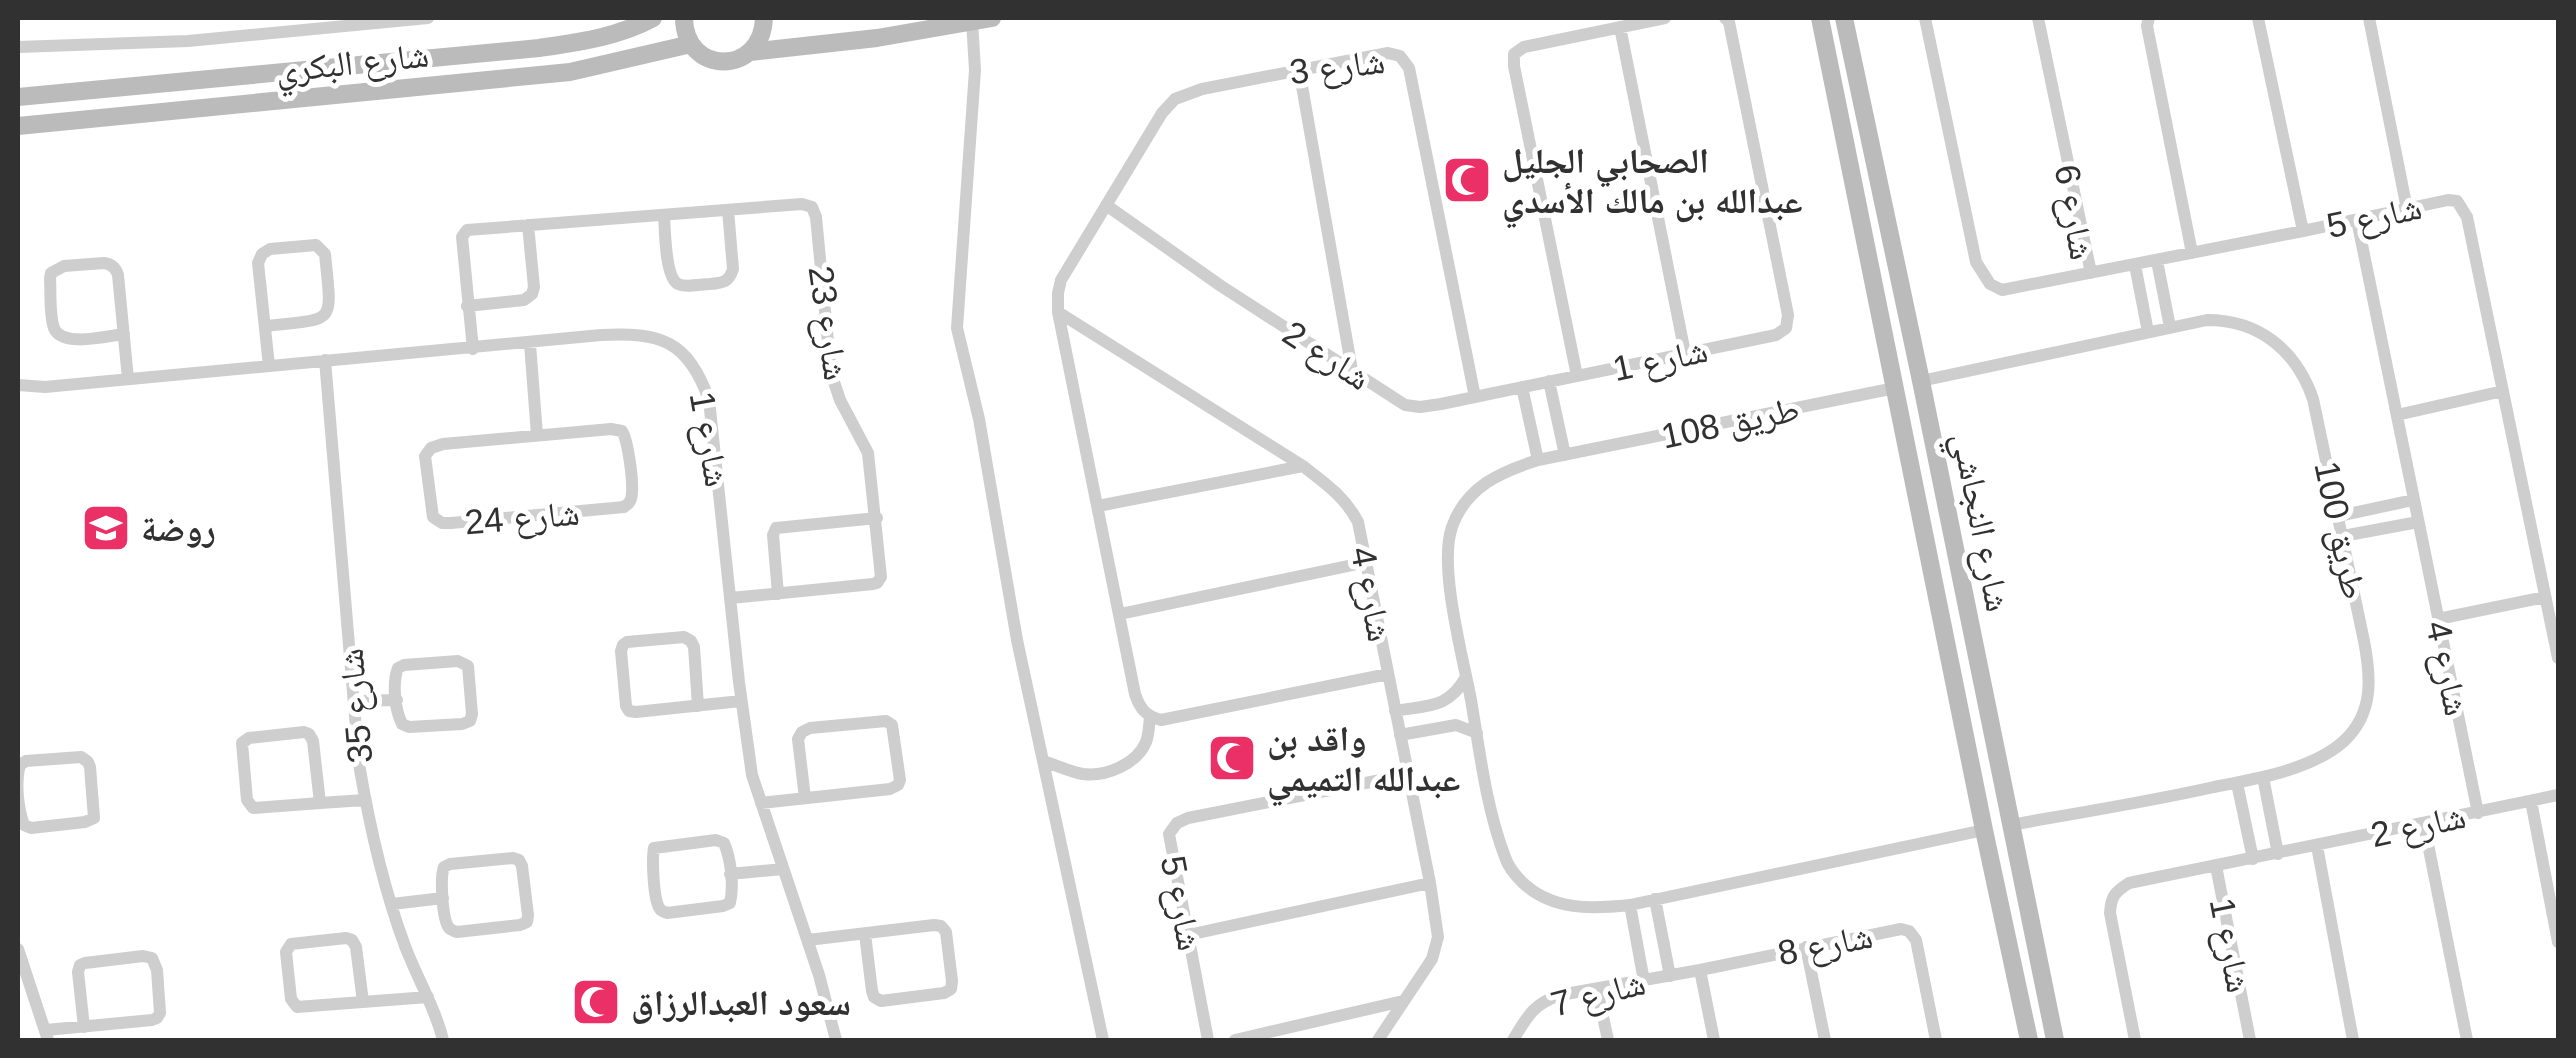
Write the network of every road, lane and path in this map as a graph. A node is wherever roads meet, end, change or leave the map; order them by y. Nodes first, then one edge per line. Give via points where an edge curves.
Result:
1 (428, 18) edge
2 (653, 18) edge
3 (684, 18) edge
4 (764, 18) edge
5 (992, 18) edge
6 (1665, 18) edge
7 (1725, 18) edge
8 (1820, 18) edge
9 (1844, 18) edge
10 (1925, 18) edge
11 (2038, 18) edge
12 (2149, 18) edge
13 (2258, 18) edge
14 (2369, 18) edge
15 (972, 21) junction
16 (1620, 27) junction
17 (691, 44) junction
18 (18, 48) edge
19 (750, 52) junction
20 (1298, 69) junction
21 (18, 97) edge
22 (23, 127) edge
23 (1874, 164) junction
24 (1850, 167) junction
25 (1106, 205) junction
26 (2407, 209) junction
27 (728, 210) junction
28 (664, 216) junction
29 (2357, 220) junction
30 (528, 225) junction
31 (2303, 231) junction
32 (2192, 253) junction
33 (2156, 261) junction
34 (2134, 265) junction
35 (2090, 273) junction
36 (468, 306) junction
37 (1058, 312) junction
38 (266, 326) junction
39 (2170, 327) junction
40 (2148, 332) junction
41 (124, 334) junction
42 (530, 344) junction
43 (472, 349) junction
44 (1685, 353) junction
45 (325, 360) junction
46 (269, 366) junction
47 (1352, 370) junction
48 (1577, 376) junction
49 (128, 379) junction
50 (1549, 381) junction
51 (1921, 381) junction
52 (18, 385) edge
53 (1522, 387) junction
54 (45, 388) junction
55 (1895, 388) junction
56 (2503, 391) junction
57 (18, 396) edge
58 (1475, 397) junction
59 (2397, 415) junction
60 (537, 435) junction
61 (1565, 455) junction
62 (1538, 460) junction
63 (1302, 466) junction
64 (2413, 500) junction
65 (1098, 506) junction
66 (2339, 516) junction
67 (876, 518) junction
68 (2418, 522) junction
69 (2343, 536) junction
70 (1367, 562) junction
71 (778, 594) junction
72 (2545, 597) junction
73 (731, 598) junction
74 (1120, 614) junction
75 (2438, 619) junction
76 (2558, 658) edge
77 (1388, 674) junction
78 (1466, 677) junction
79 (397, 700) junction
80 (742, 701) junction
81 (355, 702) junction
82 (698, 706) junction
83 (1395, 711) junction
84 (1150, 717) junction
85 (1477, 734) junction
86 (1400, 735) junction
87 (1043, 761) junction
88 (1406, 774) junction
89 (2263, 777) junction
90 (2237, 783) junction
91 (18, 794) edge
92 (2558, 795) edge
93 (805, 798) junction
94 (365, 800) junction
95 (2531, 801) junction
96 (320, 803) junction
97 (761, 803) junction
98 (2478, 813) junction
99 (2424, 824) junction
100 (2010, 825) junction
101 (1984, 830) junction
102 (2317, 846) junction
103 (2278, 854) junction
104 (2253, 859) junction
105 (2216, 866) junction
106 (782, 870) junction
107 (730, 874) junction
108 (1430, 883) junction
109 (443, 898) junction
110 (1655, 899) junction
111 (392, 904) junction
112 (1630, 904) junction
113 (865, 934) junction
114 (1188, 934) junction
115 (808, 940) junction
116 (2558, 942) edge
117 (1806, 948) junction
118 (18, 949) edge
119 (21, 970) edge
120 (1700, 970) junction
121 (1670, 976) junction
122 (1644, 981) junction
123 (1596, 989) junction
124 (428, 997) junction
125 (363, 1002) junction
126 (1403, 1002) junction
127 (2050, 1018) junction
128 (84, 1027) junction
129 (2028, 1034) edge
130 (47, 1035) edge
131 (443, 1040) edge
132 (836, 1040) edge
133 (1102, 1040) edge
134 (1208, 1040) edge
135 (1235, 1040) edge
136 (1378, 1040) edge
137 (1512, 1040) edge
138 (1608, 1040) edge
139 (1714, 1040) edge
140 (1826, 1040) edge
141 (1936, 1040) edge
142 (2055, 1040) edge
143 (2135, 1040) edge
144 (2250, 1040) edge
145 (2353, 1040) edge
146 (2468, 1040) edge

1 - 18 street via 188,41
2 - 21 main road, شارع البكري via 599,38 540,48
3 - 17 main road
4 - 19 main road
5 - 15 main road
6 - 16 street, شارع 1
7 - 44 street, شارع 1 via 1788,324 1776,335
8 - 24 main road, شارع النجاشي
9 - 23 main road, شارع النجاشي
10 - 35 street, شارع 6 via 1983,275 2002,290
11 - 35 street, شارع 6
12 - 32 street
13 - 31 street
14 - 26 street
15 - 19 main road
15 - 87 street via 975,70 957,328
16 - 44 street
16 - 48 street, شارع 1 via 1514,54
17 - 19 main road via 719,62
17 - 22 main road, شارع البكري via 570,72
20 - 25 street, شارع 3 via 1176,99
20 - 47 street
20 - 58 street, شارع 3 via 1388,53 1409,68
23 - 24 main road via 1858,156
23 - 51 main road, شارع النجاشي
24 - 55 main road, شارع النجاشي
25 - 37 street, شارع 3 via 1060,280
25 - 47 street, شارع 2
26 - 29 street, شارع 5
26 - 56 street, شارع 5 via 2448,200 2464,209
27 - 28 street, شارع 23
27 - 28 street via 733,269 723,283 674,282
27 - 67 street, شارع 23 via 802,204 815,211 831,374 868,453
28 - 30 street, شارع 23
29 - 31 street, شارع 5
29 - 59 street, شارع 4
30 - 36 street via 532,294
30 - 36 street, شارع 23 via 464,233
31 - 32 street, شارع 5
32 - 33 street, شارع 5
33 - 34 street, شارع 5
33 - 39 street
34 - 35 street, شارع 5
34 - 40 street
36 - 43 street, شارع 23
37 - 63 street, شارع 4
37 - 65 street
38 - 38 street via 262,254 322,249 328,313 319,320
38 - 46 street
39 - 40 street, طريق 100
39 - 66 street, طريق 100 via 2229,320 2272,340 2293,362 2313,398
40 - 51 street, طريق 100
41 - 41 street via 114,267 51,272 59,335 71,340
41 - 49 street
42 - 43 street, شارع 1
42 - 60 street
42 - 73 street, شارع 1 via 654,336 690,361 710,400
43 - 45 street, شارع 1
44 - 48 street, شارع 1
45 - 46 street, شارع 1
45 - 81 street, شارع 35
46 - 49 street, شارع 1
47 - 58 street, شارع 2 via 1405,405
48 - 50 street, شارع 2
49 - 54 street, شارع 1
50 - 53 street, شارع 2
50 - 61 street
51 - 100 main road, شارع النجاشي
52 - 54 street, شارع 1
53 - 58 street, شارع 2
53 - 62 street
54 - 57 street, شارع 1
55 - 61 street, طريق 108
55 - 101 main road, شارع النجاشي
56 - 59 street
56 - 72 street, شارع 5
59 - 64 street, شارع 4
60 - 60 street, شارع 24 via 431,448 426,456 433,517 450,524 629,504 622,431
61 - 62 street, طريق 108
62 - 78 street, طريق 108 via 1492,477 1460,508 1450,530 1447,552
63 - 65 street
63 - 70 street, شارع 4 via 1350,507
64 - 66 street
64 - 68 street, شارع 4
65 - 74 street
66 - 69 street, طريق 100
67 - 71 street, شارع 23 via 878,583
67 - 71 street via 776,528
68 - 69 street
68 - 75 street, شارع 4
69 - 89 street, طريق 100 via 2371,674 2368,701 2344,741
70 - 74 street
70 - 77 street, شارع 4
71 - 73 street, شارع 23
72 - 75 street
72 - 76 street, شارع 5
73 - 80 street, شارع 1
74 - 84 street via 1135,694
75 - 98 street, شارع 4
77 - 83 street
77 - 84 street, شارع 4 via 1162,720
78 - 83 street via 1449,700
78 - 85 street, طريق 108
79 - 79 street via 405,726 466,723 472,714 468,666 458,660 401,666
79 - 81 street
80 - 82 street
80 - 97 street, شارع 1
81 - 94 street, شارع 35
82 - 82 street via 629,711 623,645 691,641
83 - 86 street
84 - 87 street via 1140,752 1110,772 1084,774
85 - 86 street via 1456,725
85 - 112 street, طريق 108 via 1498,837 1506,862 1524,884 1564,906
86 - 88 street
87 - 133 street
88 - 108 street
88 - 114 street, شارع 5 via 1177,823 1169,834
89 - 90 street, طريق 100
89 - 103 street
90 - 100 street, طريق 100
90 - 104 street
91 - 91 street via 22,763 80,757 90,767 94,818 28,827
92 - 95 street, شارع 2
93 - 93 street via 898,785 892,724 802,732
93 - 97 street
94 - 96 street
94 - 111 street, شارع 35
95 - 98 street, شارع 2
95 - 116 street
96 - 96 street via 253,808 242,743 309,734
97 - 106 street, شارع 1
98 - 99 street, شارع 2
99 - 102 street, شارع 2
99 - 146 street
100 - 127 main road, شارع النجاشي
101 - 110 street, طريق 108
101 - 129 main road, شارع النجاشي
102 - 103 street, شارع 2
102 - 145 street
103 - 104 street, شارع 2
104 - 105 street, شارع 2
105 - 143 street, شارع 1 via 2129,883 2111,898
105 - 144 street, شارع 1
106 - 107 street
106 - 115 street, شارع 1
107 - 107 street via 720,841 659,846 652,854 657,904 664,912 727,905
108 - 114 street
108 - 126 street via 1438,937 1432,959
109 - 109 street via 453,931 527,922 516,858 446,865
109 - 111 street
110 - 112 street, طريق 108
110 - 121 street
111 - 124 street, شارع 35
112 - 122 street
113 - 113 street via 941,926 951,989 877,999
113 - 115 street
114 - 134 street, شارع 5
115 - 132 street, شارع 1
117 - 120 street, شارع 8
117 - 140 street
117 - 141 street, شارع 8 via 1909,931
118 - 119 street
119 - 130 street
120 - 121 street, شارع 7
120 - 139 street
121 - 122 street, شارع 7
122 - 123 street, شارع 7
123 - 137 street, شارع 7 via 1542,1000
123 - 138 street
124 - 125 street
124 - 131 street, شارع 35
125 - 125 street via 297,1007 288,946 352,940
126 - 135 street
126 - 136 street
127 - 129 main road via 2046,1028
127 - 142 main road, شارع النجاشي
128 - 128 street via 157,1018 152,958 80,965
128 - 130 street

